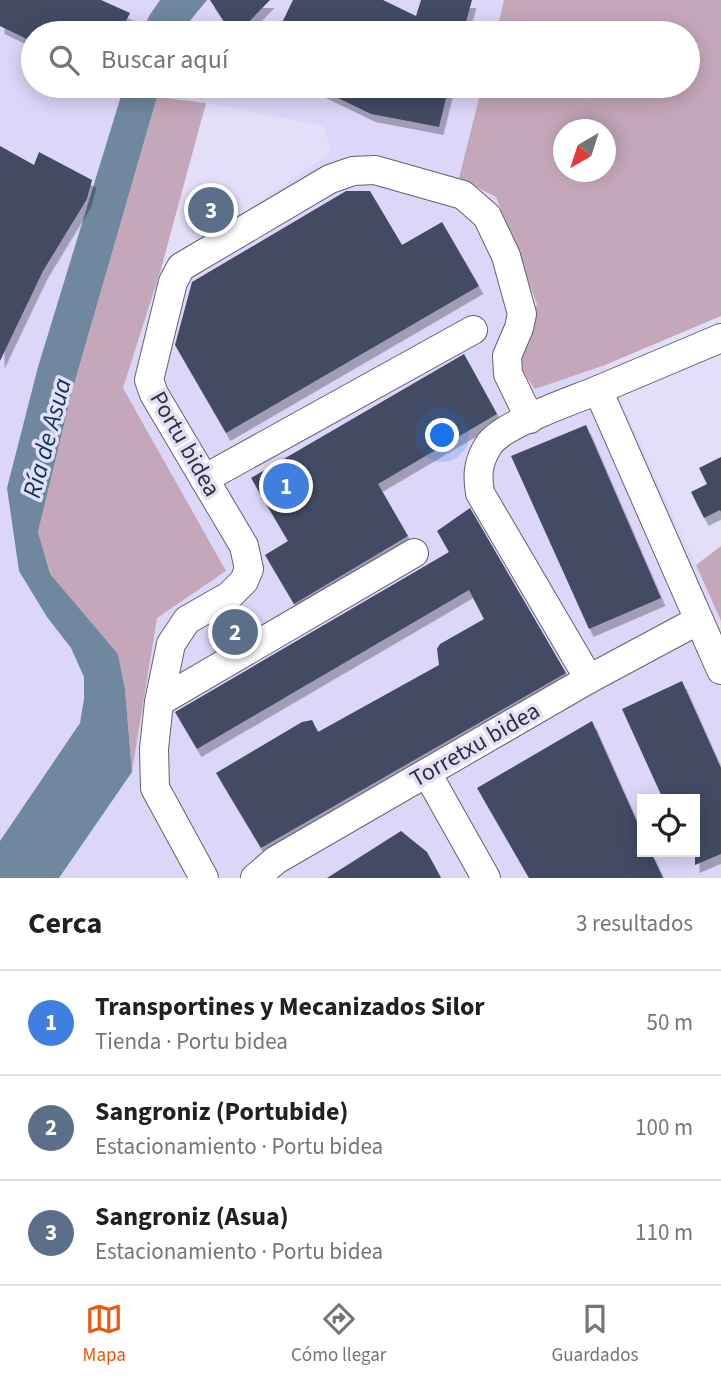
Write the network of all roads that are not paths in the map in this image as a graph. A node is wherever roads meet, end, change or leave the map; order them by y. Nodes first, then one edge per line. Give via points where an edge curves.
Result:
1 (473, 330) dead end
2 (721, 338) edge
3 (598, 390) junction
4 (530, 419) junction
5 (204, 479) junction
6 (414, 553) dead end
7 (699, 620) junction
8 (721, 670) edge
9 (589, 679) junction
10 (159, 702) junction
11 (427, 773) junction
12 (204, 878) edge
13 (255, 878) edge
14 (486, 878) edge

1 - 5 street
2 - 3 street
3 - 4 street
3 - 7 street
4 - 5 street, Portu bidea via 507,365 522,314 506,256 487,216 463,195 375,170 353,171 330,179 181,267 173,282 149,380
4 - 9 street via 489,443 479,464 480,493
5 - 10 street, Portu bidea via 244,546 249,569 229,596 187,620 171,644
6 - 10 street
7 - 8 street
7 - 9 street, Torretxu bidea
9 - 11 street, Torretxu bidea
10 - 12 street, Portu bidea via 155,788
11 - 13 street, Torretxu bidea via 276,860
11 - 14 street

